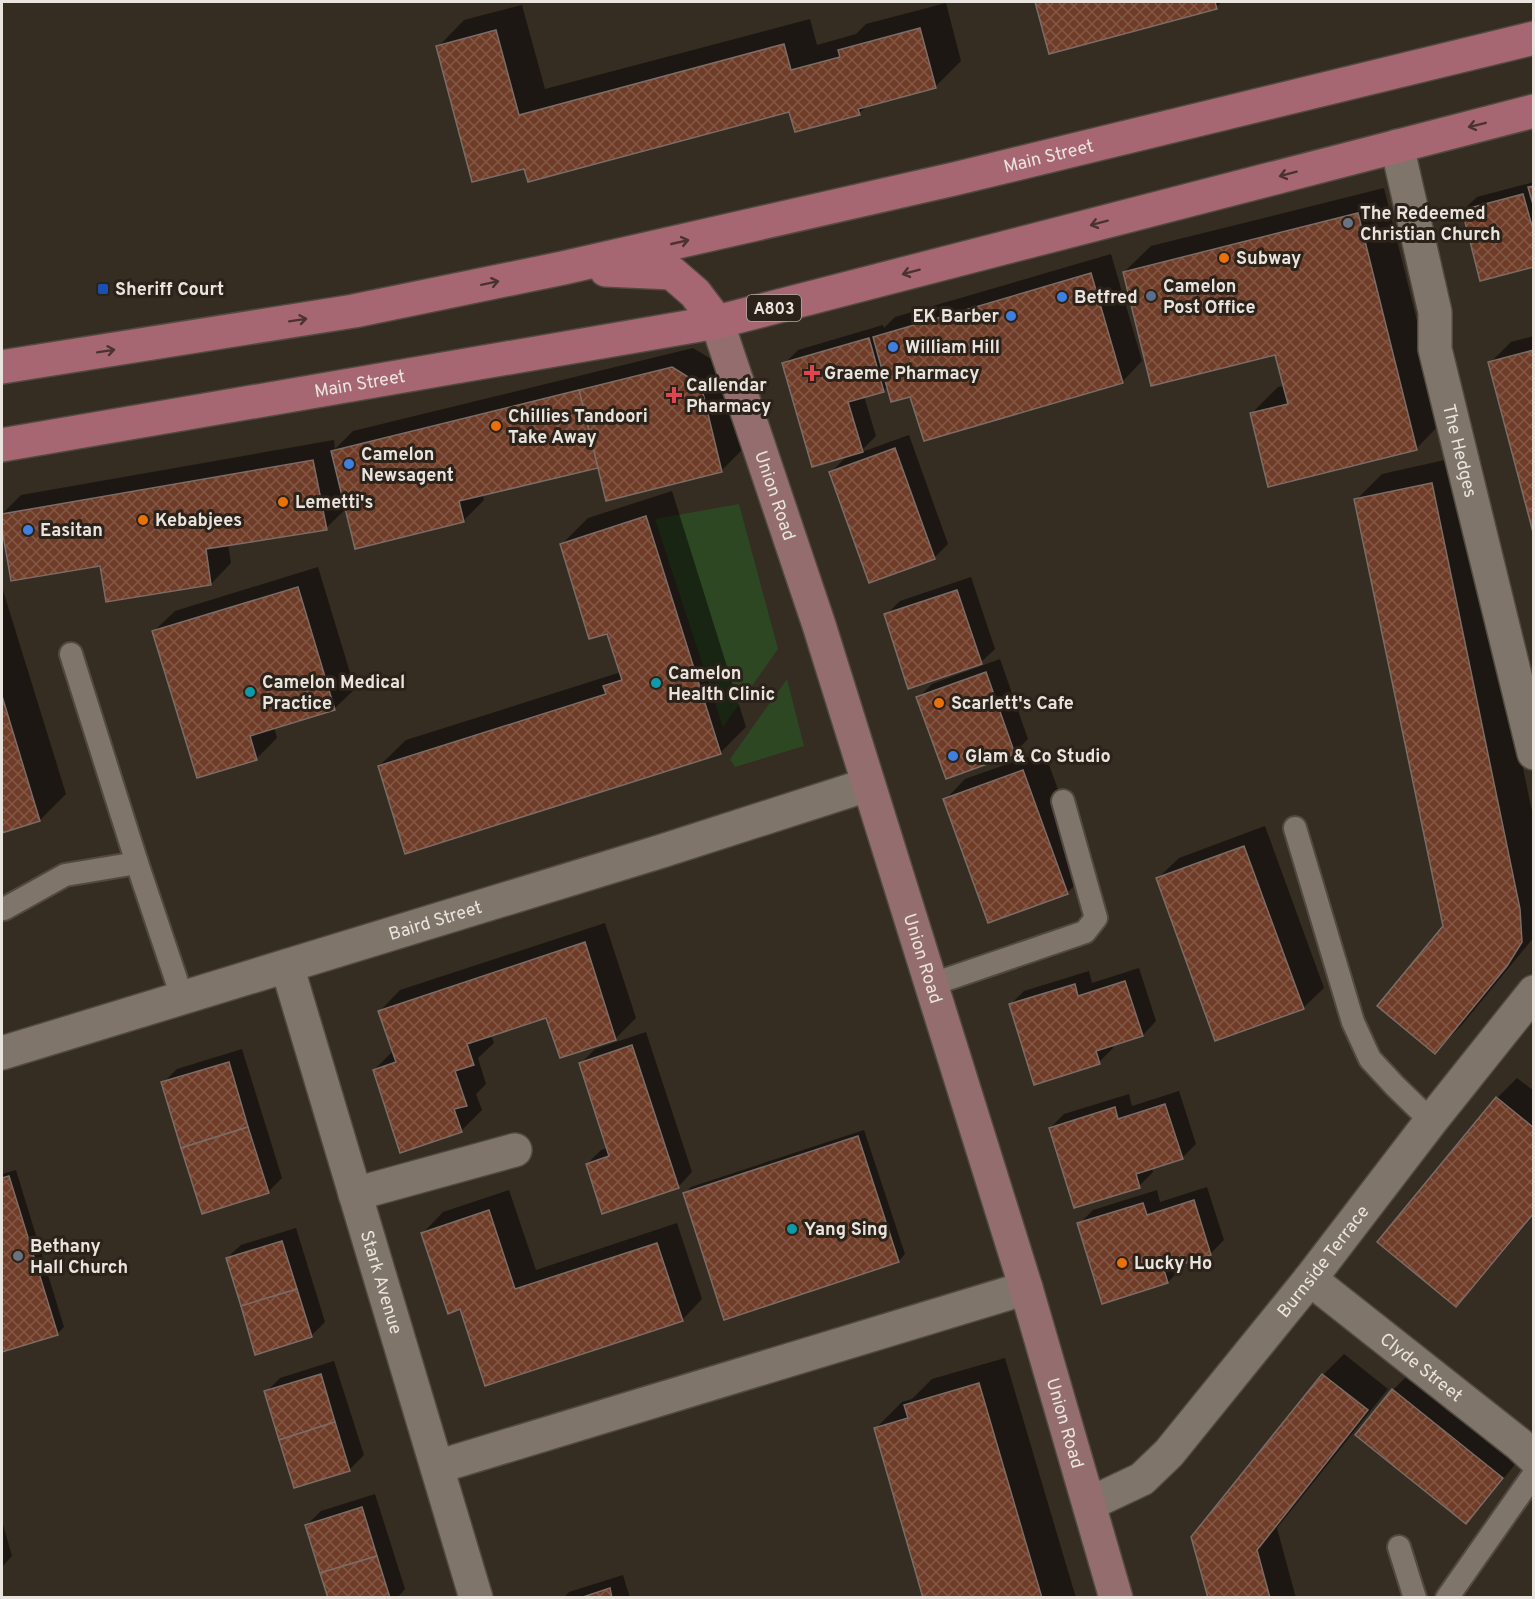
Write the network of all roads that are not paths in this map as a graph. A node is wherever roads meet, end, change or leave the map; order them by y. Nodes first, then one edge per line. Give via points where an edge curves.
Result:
1 (1533, 38) edge
2 (1533, 111) edge
3 (1397, 146) junction
4 (563, 268) junction
5 (717, 322) junction
6 (2, 367) edge
7 (2, 445) edge
8 (71, 654) dead end
9 (1533, 753) edge
10 (867, 785) junction
11 (1063, 801) dead end
12 (1295, 828) dead end
13 (137, 863) junction
14 (4, 909) dead end
15 (287, 966) junction
16 (930, 985) junction
17 (1533, 993) edge
18 (182, 997) junction
19 (2, 1053) edge
20 (1431, 1121) junction
21 (515, 1150) dead end
22 (355, 1194) junction
23 (1310, 1279) junction
24 (1026, 1288) junction
25 (1533, 1458) edge
26 (437, 1467) junction
27 (1533, 1474) edge
28 (1089, 1504) junction
29 (1399, 1547) dead end
30 (476, 1598) edge
31 (1116, 1598) edge
32 (1415, 1598) edge
33 (1447, 1598) edge

4 -> 1 main road, Main Street via 964,177
2 -> 3 main road, Main Street / A803
3 -> 5 main road, Main Street / A803
3 - 9 street, The Hedges via 1435,312 1435,349
4 - 5 main road, Main Street via 672,273 695,293
6 -> 4 main road, Main Street via 367,309
5 - 7 main road, Main Street / A803
5 - 10 street, Union Road via 819,625
8 - 13 lane
10 - 15 street, Baird Street
10 - 16 street, Union Road
11 - 16 lane via 1096,918 1085,932
12 - 20 lane via 1357,1031 1370,1059
13 - 14 lane via 65,875
13 - 18 lane
15 - 18 street, Baird Street
15 - 22 street, Stark Avenue
16 - 24 street, Union Road
17 - 20 street, Burnside Terrace
18 - 19 street, Baird Street
20 - 23 street, Burnside Terrace
21 - 22 street
22 - 26 street, Stark Avenue
23 - 25 street, Clyde Street
23 - 28 street, Burnside Terrace via 1169,1453 1142,1479
24 - 26 street
24 - 28 street, Union Road
26 - 30 street, Stark Avenue
27 - 33 lane
28 - 31 street, Union Road
29 - 32 lane

